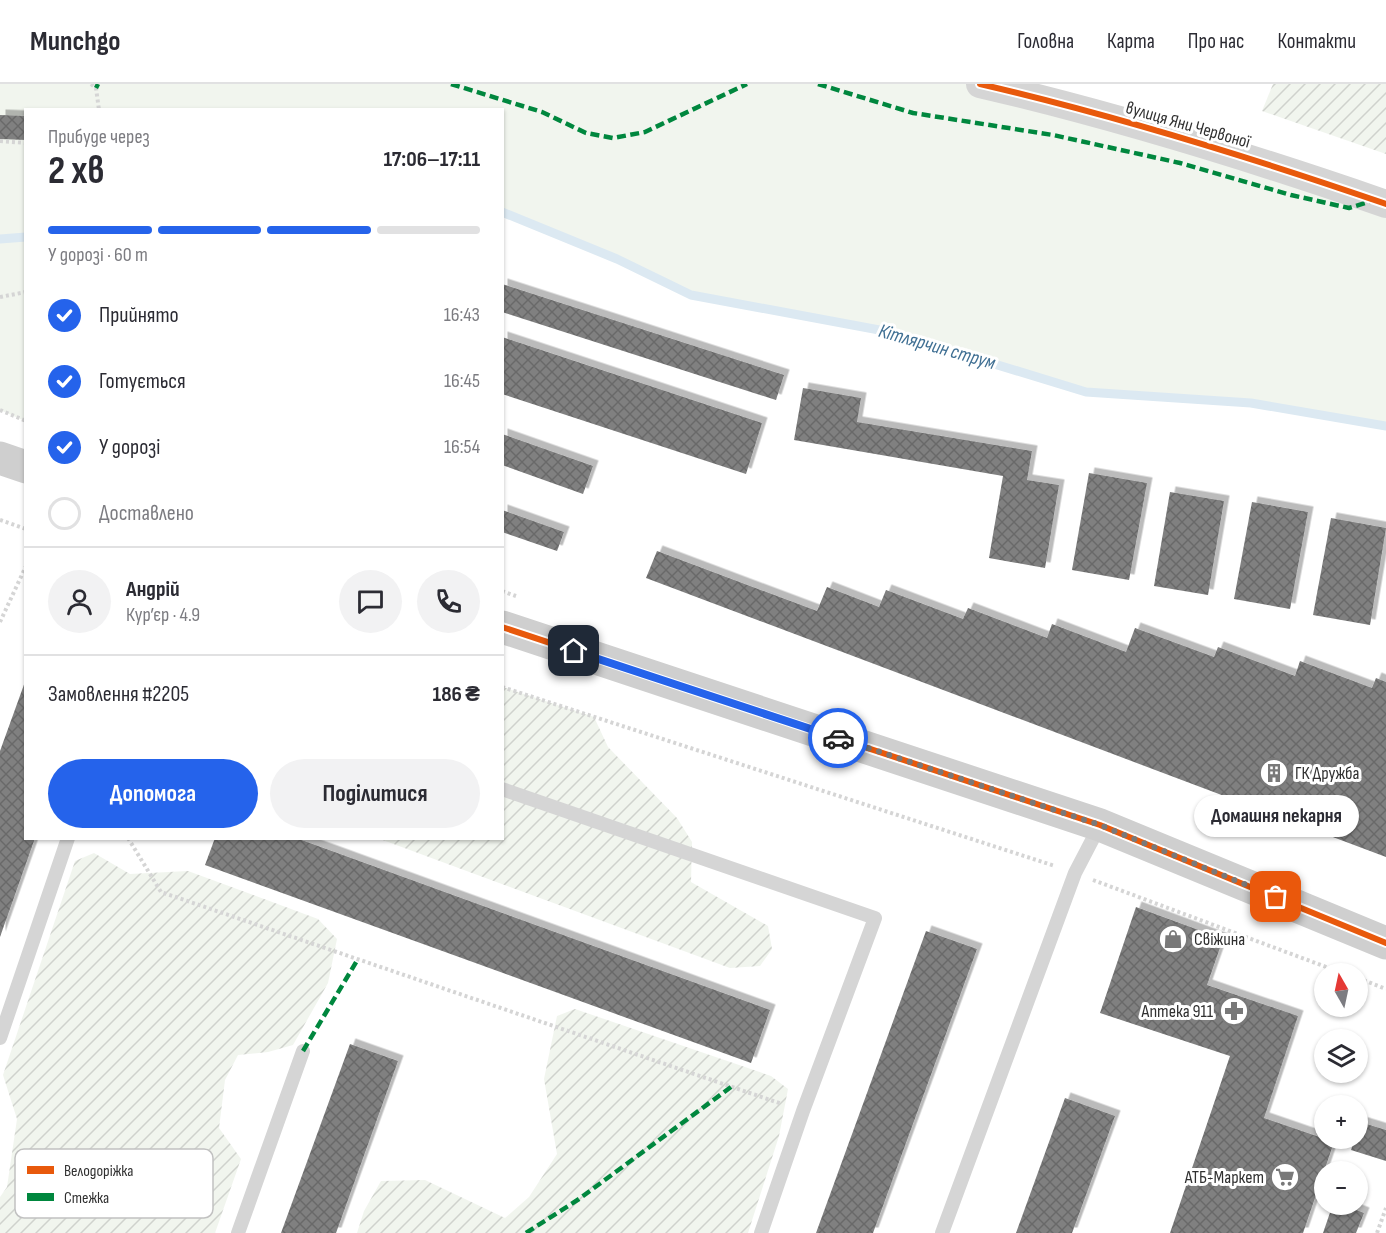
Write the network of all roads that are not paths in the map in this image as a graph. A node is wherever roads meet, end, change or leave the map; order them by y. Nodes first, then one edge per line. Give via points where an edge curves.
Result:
1 (980, 84) edge
2 (1386, 204) edge
3 (0, 458) edge
4 (24, 466) edge
5 (504, 628) edge
6 (504, 790) edge
7 (1100, 825) junction
8 (67, 840) edge
9 (1386, 943) edge
10 (0, 1038) edge
11 (303, 1051) dead end
12 (238, 1233) edge
13 (761, 1233) edge
14 (942, 1233) edge

1 - 2 street, вулиця Яни Червоної via 1265,162
3 - 4 street
5 - 7 street
6 - 13 lane via 875,918
7 - 9 street
7 - 14 lane via 1075,873
8 - 10 lane
11 - 12 lane

